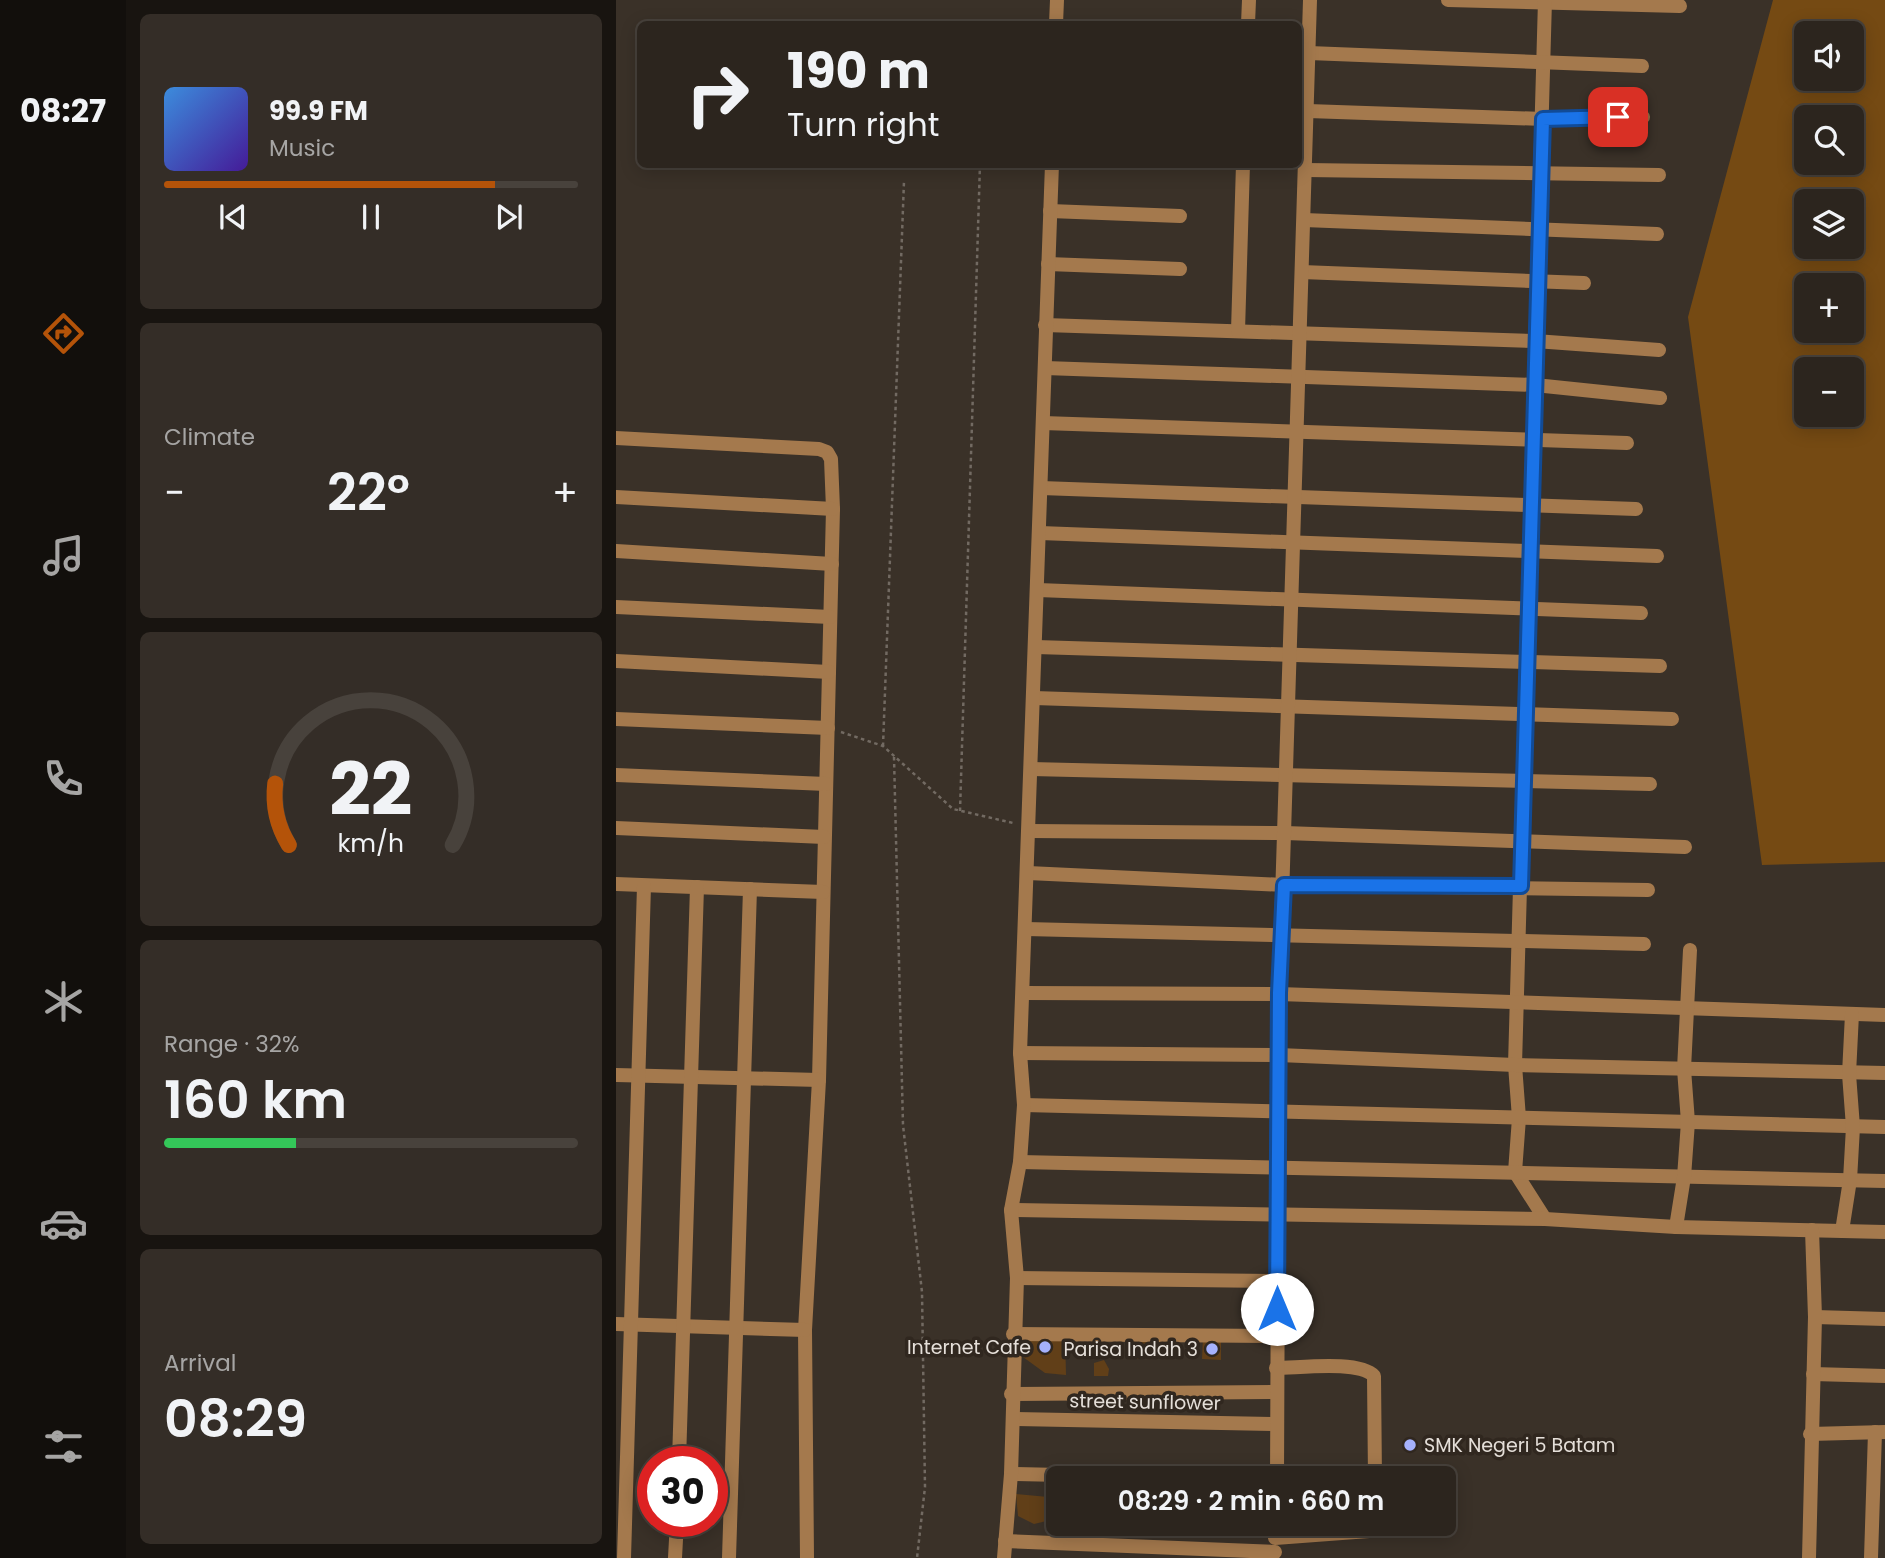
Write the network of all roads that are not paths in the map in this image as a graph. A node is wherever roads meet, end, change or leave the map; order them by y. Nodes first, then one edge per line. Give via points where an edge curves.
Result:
1 (1057, 0) edge
2 (1249, 0) edge
3 (1310, 0) edge
4 (1448, 0) edge
5 (1545, 2) edge
6 (1681, 6) dead end
7 (1056, 21) edge
8 (1248, 21) edge
9 (1309, 53) junction
10 (1544, 62) junction
11 (1642, 66) dead end
12 (1308, 111) junction
13 (1643, 117) dead end
14 (1543, 119) junction
15 (1302, 154) edge
16 (1052, 168) edge
17 (1243, 168) edge
18 (1306, 170) junction
19 (1541, 175) junction
20 (1659, 175) dead end
21 (1050, 211) junction
22 (1180, 216) dead end
23 (1304, 220) junction
24 (1539, 230) junction
25 (1657, 234) dead end
26 (1048, 264) junction
27 (1180, 269) dead end
28 (1302, 272) junction
29 (1537, 281) junction
30 (1584, 283) dead end
31 (1045, 325) junction
32 (1238, 331) junction
33 (1299, 333) junction
34 (1535, 341) junction
35 (1659, 351) dead end
36 (1045, 368) junction
37 (1300, 377) junction
38 (1535, 385) junction
39 (1660, 397) dead end
40 (1043, 423) junction
41 (1298, 432) junction
42 (616, 438) edge
43 (1534, 440) junction
44 (1628, 443) dead end
45 (1041, 488) junction
46 (616, 497) edge
47 (1296, 497) junction
48 (1532, 505) junction
49 (833, 509) junction
50 (1636, 509) dead end
51 (1040, 533) junction
52 (1295, 542) junction
53 (616, 551) edge
54 (1531, 551) junction
55 (1657, 556) dead end
56 (832, 565) junction
57 (1038, 590) junction
58 (1293, 600) junction
59 (616, 607) edge
60 (1529, 609) junction
61 (1641, 613) dead end
62 (830, 617) junction
63 (1036, 647) junction
64 (1291, 655) junction
65 (616, 661) edge
66 (1528, 662) junction
67 (1660, 666) dead end
68 (829, 671) junction
69 (1034, 698) junction
70 (1290, 706) junction
71 (1526, 714) junction
72 (616, 719) edge
73 (1672, 719) dead end
74 (828, 728) junction
75 (1031, 769) junction
76 (616, 775) edge
77 (1287, 775) junction
78 (1523, 781) junction
79 (826, 784) junction
80 (1650, 784) dead end
81 (616, 828) edge
82 (1031, 831) junction
83 (1285, 833) junction
84 (824, 837) junction
85 (1522, 841) junction
86 (1685, 847) dead end
87 (1028, 873) junction
88 (616, 884) edge
89 (1284, 885) junction
90 (644, 886) junction
91 (1521, 886) junction
92 (697, 887) junction
93 (750, 889) junction
94 (1648, 890) dead end
95 (823, 892) junction
96 (1026, 929) junction
97 (1281, 936) junction
98 (1520, 941) junction
99 (1644, 944) dead end
100 (1689, 950) dead end
101 (1024, 993) junction
102 (1279, 993) junction
103 (1518, 1003) junction
104 (1687, 1007) junction
105 (1852, 1014) junction
106 (1885, 1015) edge
107 (1020, 1052) junction
108 (1279, 1055) junction
109 (1515, 1065) junction
110 (1684, 1069) junction
111 (1849, 1073) junction
112 (1885, 1073) edge
113 (616, 1075) edge
114 (638, 1076) junction
115 (691, 1077) junction
116 (745, 1078) junction
117 (819, 1080) junction
118 (1024, 1105) junction
119 (1278, 1110) junction
120 (1519, 1118) junction
121 (1688, 1122) junction
122 (1853, 1127) junction
123 (1885, 1127) edge
124 (1020, 1162) junction
125 (1276, 1165) junction
126 (1515, 1172) junction
127 (1685, 1177) junction
128 (1850, 1180) junction
129 (1885, 1181) edge
130 (1011, 1210) junction
131 (1276, 1217) junction
132 (1545, 1219) junction
133 (1676, 1227) junction
134 (1812, 1230) junction
135 (1842, 1231) junction
136 (1885, 1232) edge
137 (1017, 1278) junction
138 (1277, 1282) junction
139 (1815, 1317) junction
140 (1885, 1319) edge
141 (624, 1324) edge
142 (683, 1325) junction
143 (737, 1326) junction
144 (805, 1330) junction
145 (1013, 1334) junction
146 (1277, 1336) junction
147 (1276, 1368) junction
148 (1813, 1374) junction
149 (1885, 1376) edge
150 (1276, 1392) junction
151 (1011, 1394) junction
152 (1013, 1419) junction
153 (1277, 1424) junction
154 (1880, 1432) edge
155 (1810, 1434) junction
156 (679, 1446) edge
157 (1277, 1466) edge
158 (1376, 1466) edge
159 (1011, 1474) junction
160 (1046, 1475) edge
161 (1330, 1536) edge
162 (676, 1537) edge
163 (1005, 1541) junction
164 (1275, 1543) edge
165 (624, 1558) edge
166 (675, 1558) edge
167 (729, 1558) edge
168 (807, 1558) edge
169 (1004, 1558) edge
170 (1809, 1558) edge
171 (1871, 1558) edge

1 - 7 street
2 - 8 street
3 - 9 street
4 - 5 street
5 - 6 street
5 - 10 street
9 - 10 street
9 - 12 street
10 - 11 street
10 - 14 street
12 - 14 street
12 - 15 street
13 - 14 street
14 - 19 street
15 - 18 street
16 - 21 street
17 - 32 street
18 - 19 street
18 - 23 street
19 - 20 street
19 - 24 street
21 - 22 street
21 - 26 street
23 - 24 street
23 - 28 street
24 - 25 street
24 - 29 street
26 - 27 street
26 - 31 street
28 - 29 street
28 - 33 street
29 - 30 street
29 - 34 street
31 - 32 street
31 - 36 street
32 - 33 street
33 - 34 street
33 - 37 street
34 - 35 street
34 - 38 street
36 - 37 street
36 - 40 street
37 - 38 street
37 - 41 street
38 - 39 street
38 - 43 street
40 - 41 street
40 - 45 street
41 - 43 street
41 - 47 street
42 - 49 street via 819,449 831,459
43 - 44 street
43 - 48 street
45 - 47 street
45 - 51 street
46 - 49 street
47 - 48 street
47 - 52 street
48 - 50 street
48 - 54 street
49 - 56 street
51 - 52 street
51 - 57 street
52 - 54 street
52 - 58 street
53 - 56 street
54 - 55 street
54 - 60 street
56 - 62 street
57 - 58 street
57 - 63 street
58 - 60 street
58 - 64 street
59 - 62 street
60 - 61 street
60 - 66 street
62 - 68 street
63 - 64 street
63 - 69 street
64 - 66 street
64 - 70 street
65 - 68 street
66 - 67 street
66 - 71 street
68 - 74 street
69 - 70 street
69 - 75 street
70 - 71 street
70 - 77 street
71 - 73 street
71 - 78 street
72 - 74 street
74 - 79 street
75 - 77 street
75 - 82 street
76 - 79 street
77 - 78 street
77 - 83 street
78 - 80 street
78 - 85 street
79 - 84 street
81 - 84 street
82 - 83 street
82 - 87 street
83 - 85 street
83 - 89 street
84 - 95 street
85 - 86 street
85 - 91 street
87 - 89 street
87 - 96 street
88 - 90 street
89 - 91 street
89 - 97 street
90 - 92 street
90 - 114 street
91 - 94 street
91 - 98 street
92 - 93 street
92 - 115 street
93 - 95 street
93 - 116 street
95 - 117 street
96 - 97 street
96 - 101 street
97 - 98 street
97 - 102 street
98 - 99 street
98 - 103 street
100 - 104 street
101 - 102 street
101 - 107 street
102 - 103 street
102 - 108 street
103 - 104 street
103 - 109 street
104 - 105 street
104 - 110 street
105 - 106 street
105 - 111 street
107 - 108 street
107 - 118 street
108 - 109 street
108 - 119 street
109 - 110 street
109 - 120 street
110 - 111 street
110 - 121 street
111 - 112 street
111 - 122 street
113 - 114 street
114 - 115 street
114 - 141 street
115 - 116 street
115 - 142 street
116 - 117 street
116 - 143 street
117 - 144 street
118 - 119 street
118 - 124 street
119 - 120 street
119 - 125 street
120 - 121 street
120 - 126 street
121 - 122 street
121 - 127 street
122 - 123 street
122 - 128 street
124 - 125 street
124 - 130 street
125 - 126 street
125 - 131 street
126 - 127 street
126 - 132 street
127 - 128 street
127 - 133 street
128 - 129 street
128 - 135 street
130 - 131 street
130 - 137 street
131 - 132 street
131 - 138 street
132 - 133 street
133 - 134 street
134 - 135 street
134 - 139 street
135 - 136 street
137 - 138 street
137 - 145 street
138 - 146 street
139 - 140 street
139 - 148 street
141 - 142 street
141 - 165 street
142 - 143 street
142 - 156 street
143 - 144 street
143 - 167 street
144 - 168 street
145 - 146 street
145 - 151 street
146 - 147 street
147 - 150 street
147 - 158 street via 1345,1367 1374,1376
148 - 149 street
148 - 155 street
150 - 151 street
150 - 153 street
151 - 152 street
152 - 153 street, street sunflower
152 - 159 street
153 - 157 street
154 - 155 street
154 - 171 street
155 - 170 street
159 - 160 street
159 - 163 street
161 - 164 street
162 - 166 street
163 - 164 street
163 - 169 street

